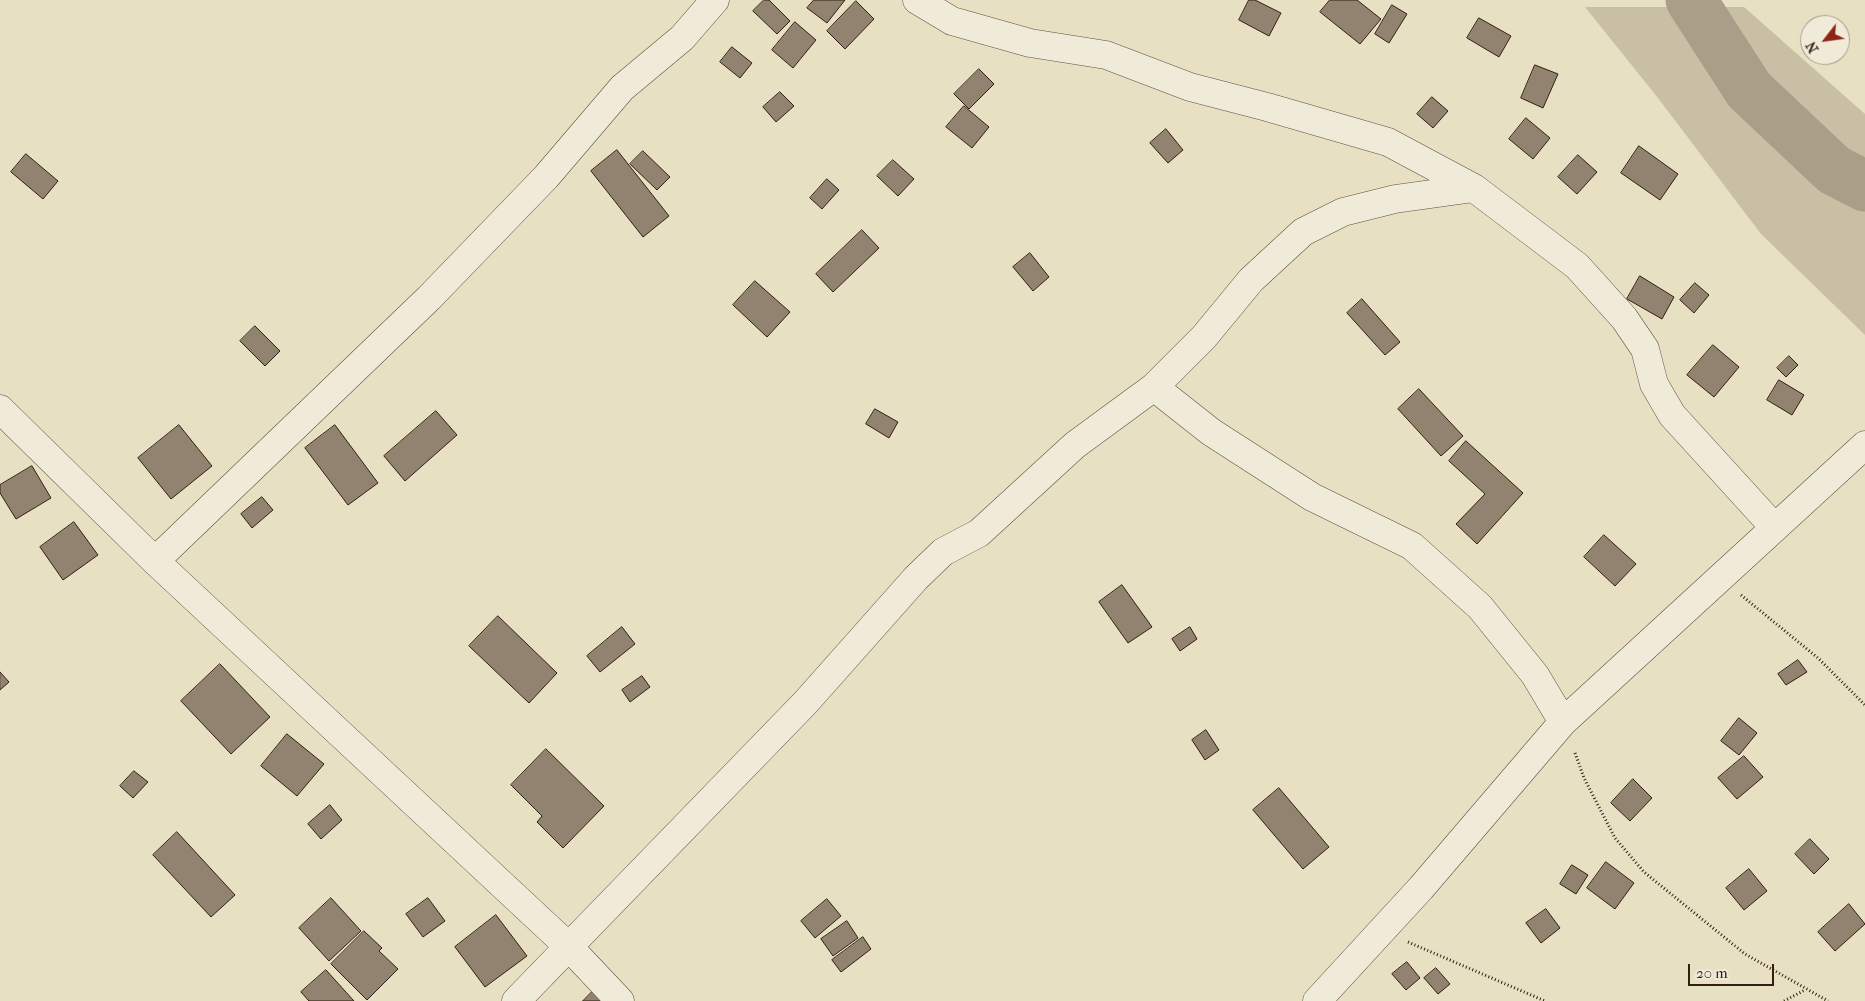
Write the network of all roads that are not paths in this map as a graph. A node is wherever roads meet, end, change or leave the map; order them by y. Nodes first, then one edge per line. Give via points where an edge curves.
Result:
1 (715, 0) edge
2 (917, 0) edge
3 (1474, 188) junction
4 (1154, 387) junction
5 (0, 409) edge
6 (1865, 445) edge
7 (1774, 527) junction
8 (155, 561) junction
9 (1563, 722) junction
10 (569, 947) junction
11 (516, 1001) edge
12 (620, 1001) edge
13 (1317, 1001) edge

1 - 8 street via 682,38 622,88 546,177 429,298
2 - 3 street via 952,20 1030,43 1106,55 1190,87 1388,142
3 - 4 street via 1395,199 1343,212 1303,232 1252,280 1204,337
3 - 7 street via 1576,266 1624,318 1645,349 1654,384 1672,415
4 - 9 street via 1211,432 1312,497 1412,546 1480,607 1535,675
4 - 10 street via 1075,446 979,533 943,552 806,702
5 - 8 street
6 - 7 street
7 - 9 street
8 - 10 street
9 - 13 street via 1421,888
10 - 11 street
10 - 12 street

